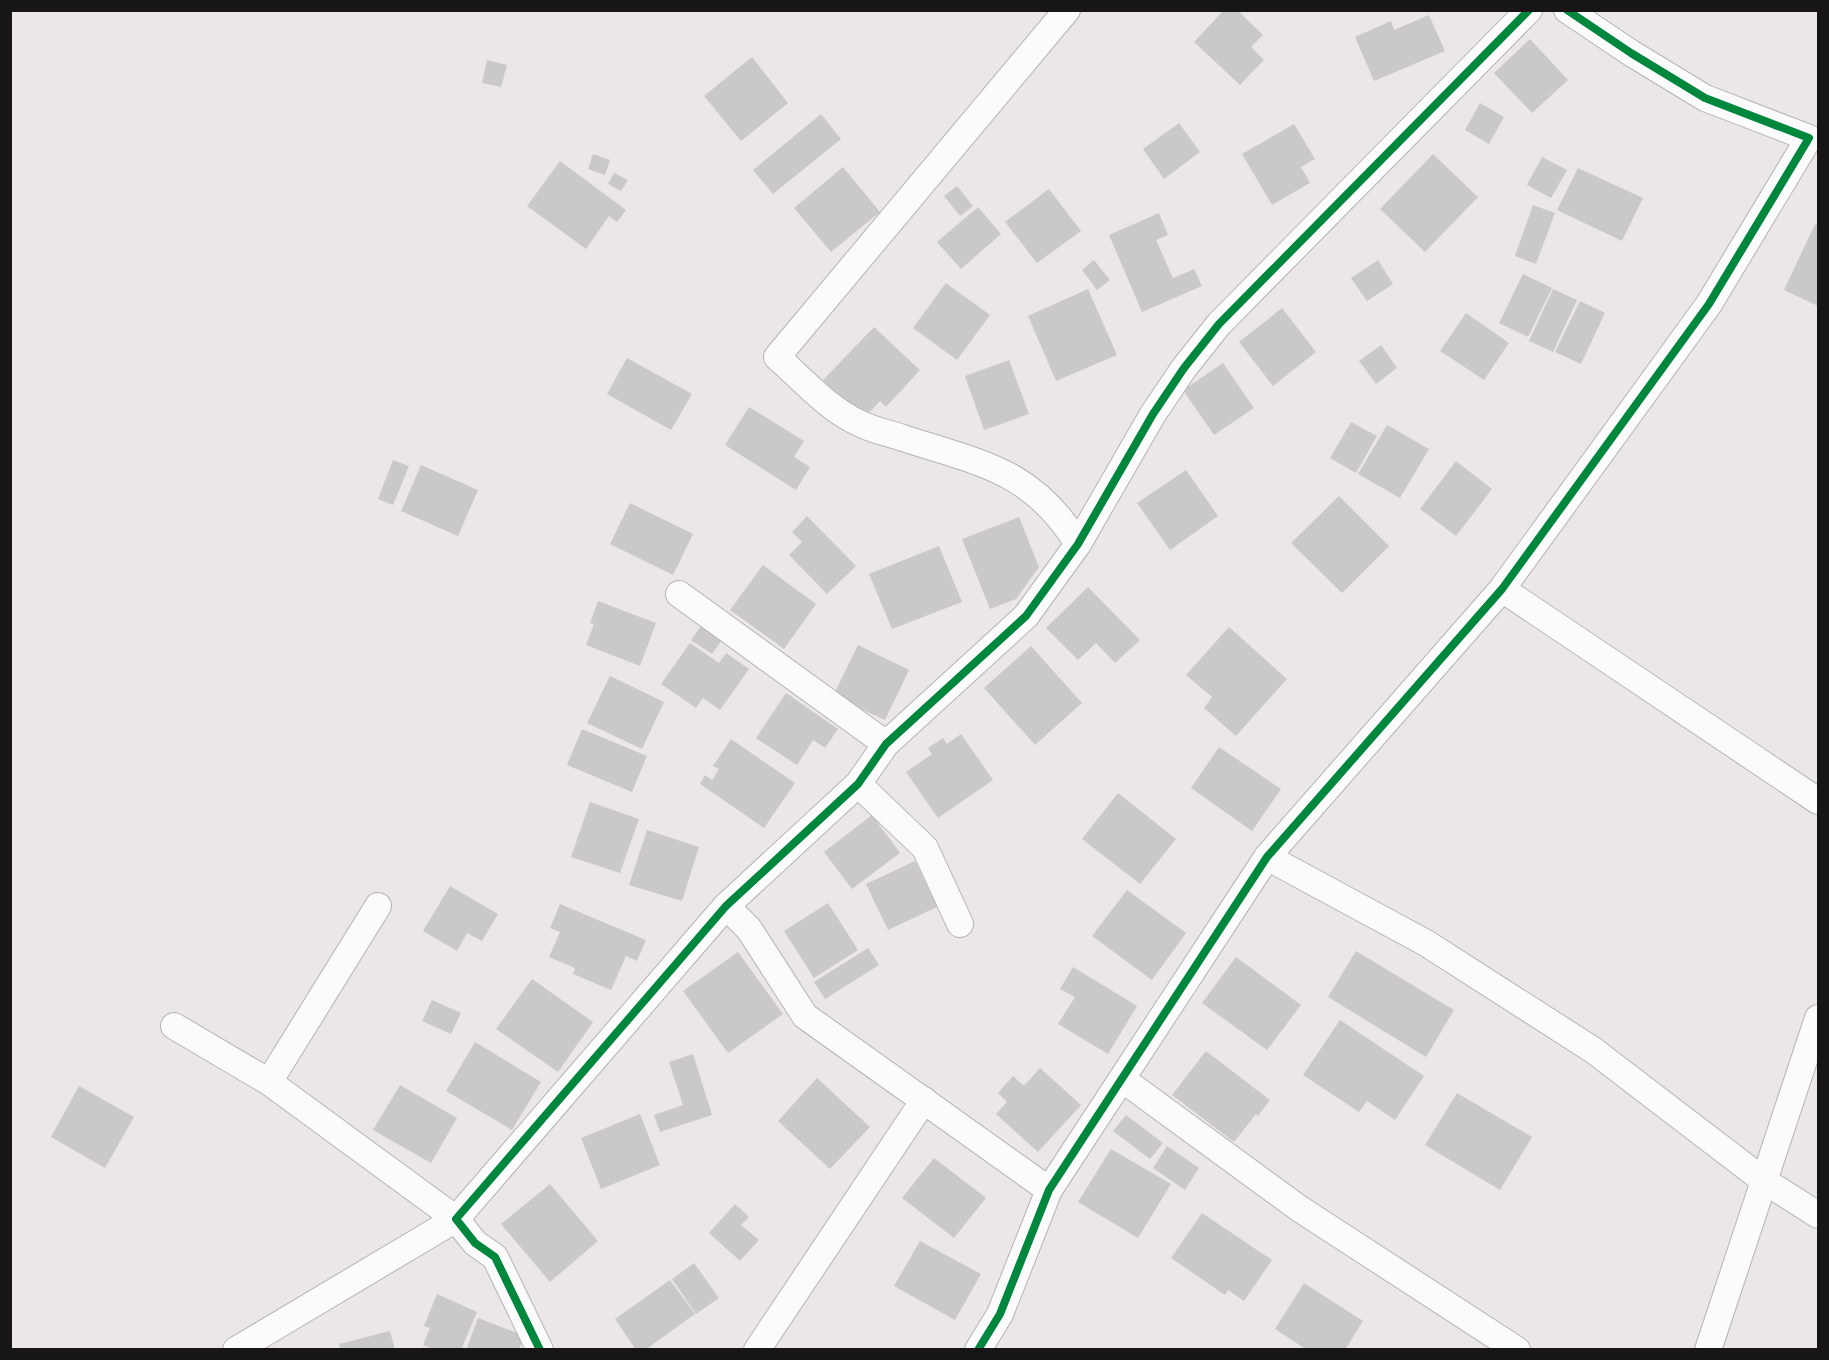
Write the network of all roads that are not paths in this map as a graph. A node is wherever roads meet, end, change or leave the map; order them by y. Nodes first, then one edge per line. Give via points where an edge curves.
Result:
1 (1067, 10) edge
2 (1529, 10) edge
3 (1567, 10) edge
4 (1814, 140) edge
5 (1078, 544) junction
6 (1502, 589) junction
7 (679, 594) dead end
8 (886, 744) junction
9 (858, 784) junction
10 (1818, 801) edge
11 (1267, 856) junction
12 (378, 906) dead end
13 (726, 906) junction
14 (960, 924) dead end
15 (1818, 1018) edge
16 (174, 1026) dead end
17 (1122, 1079) junction
18 (269, 1082) junction
19 (924, 1100) junction
20 (1763, 1180) junction
21 (1049, 1190) junction
22 (1818, 1215) edge
23 (456, 1220) junction
24 (236, 1350) edge
25 (540, 1350) edge
26 (757, 1350) edge
27 (978, 1350) edge
28 (1518, 1350) edge
29 (1708, 1350) edge

1 - 5 street via 777,357 832,407 859,424 993,467 1015,478 1051,507
2 - 5 street via 1219,324 1153,414
3 - 4 street via 1705,98
4 - 6 street via 1709,304
5 - 8 street via 1026,616
6 - 10 street
6 - 11 street
7 - 8 street
8 - 9 street
9 - 13 street
9 - 14 street via 925,848
11 - 17 street
11 - 20 street via 1426,944 1593,1050
12 - 18 street
13 - 19 street via 749,929 805,1016
13 - 23 street
15 - 20 street
16 - 18 street
17 - 21 street
17 - 28 street via 1300,1209
18 - 23 street
19 - 21 street
19 - 26 street
20 - 22 street
20 - 29 street
21 - 27 street via 1000,1314
23 - 24 street
23 - 25 street via 474,1243 495,1257

